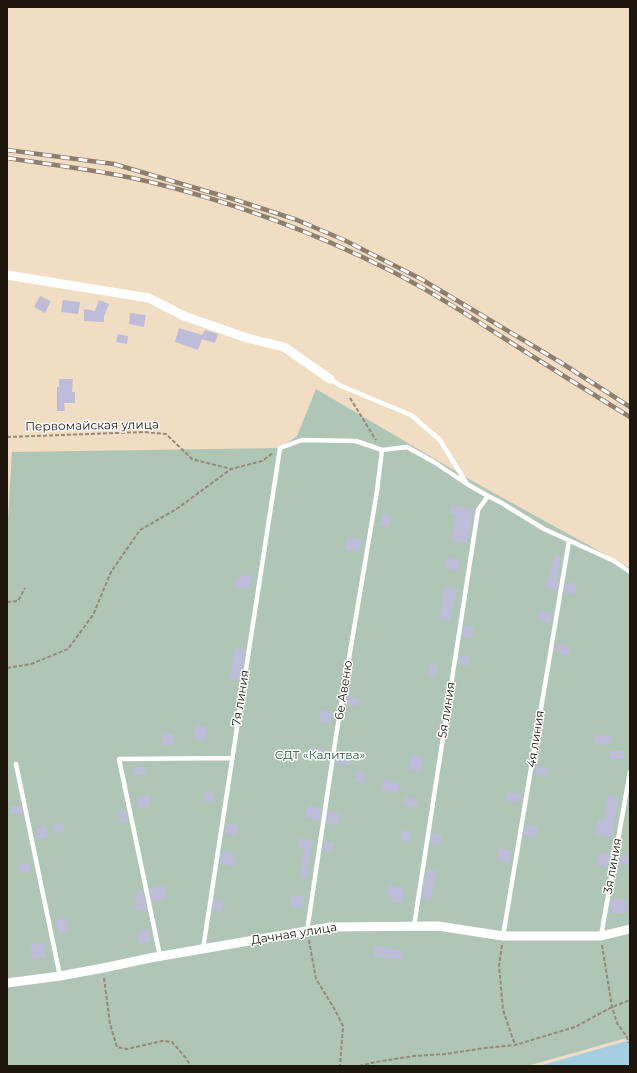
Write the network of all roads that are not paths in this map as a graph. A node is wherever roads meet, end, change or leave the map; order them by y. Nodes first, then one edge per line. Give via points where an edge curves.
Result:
1 (7, 275) edge
2 (330, 379) joint
3 (382, 450) junction
4 (467, 484) junction
5 (488, 496) junction
6 (569, 541) junction
7 (630, 572) edge
8 (232, 758) junction
9 (16, 764) dead end
10 (630, 772) edge
11 (414, 926) junction
12 (630, 929) edge
13 (307, 931) junction
14 (503, 936) junction
15 (601, 936) junction
16 (204, 949) junction
17 (160, 956) junction
18 (60, 976) junction
19 (7, 983) edge

1 - 2 street via 149,298 184,316 247,338 284,347
2 - 4 lane via 411,415 440,440
3 - 4 lane via 407,447
3 - 8 lane, 7я линия via 356,441 302,440 280,448
3 - 13 lane, 6е Авеню
4 - 5 lane
5 - 6 lane
5 - 11 lane, 5я линия via 478,510
6 - 7 lane via 614,561
6 - 14 lane, 4я линия
8 - 16 lane, 7я линия
8 - 17 lane via 119,758
9 - 18 lane
10 - 15 lane, 3я линия
11 - 13 street, Дачная улица via 330,927
11 - 14 street, Дачная улица via 438,926
12 - 15 street, Дачная улица
13 - 16 street, Дачная улица
14 - 15 street, Дачная улица
16 - 17 street, Дачная улица
17 - 18 street, Дачная улица
18 - 19 street, Дачная улица

